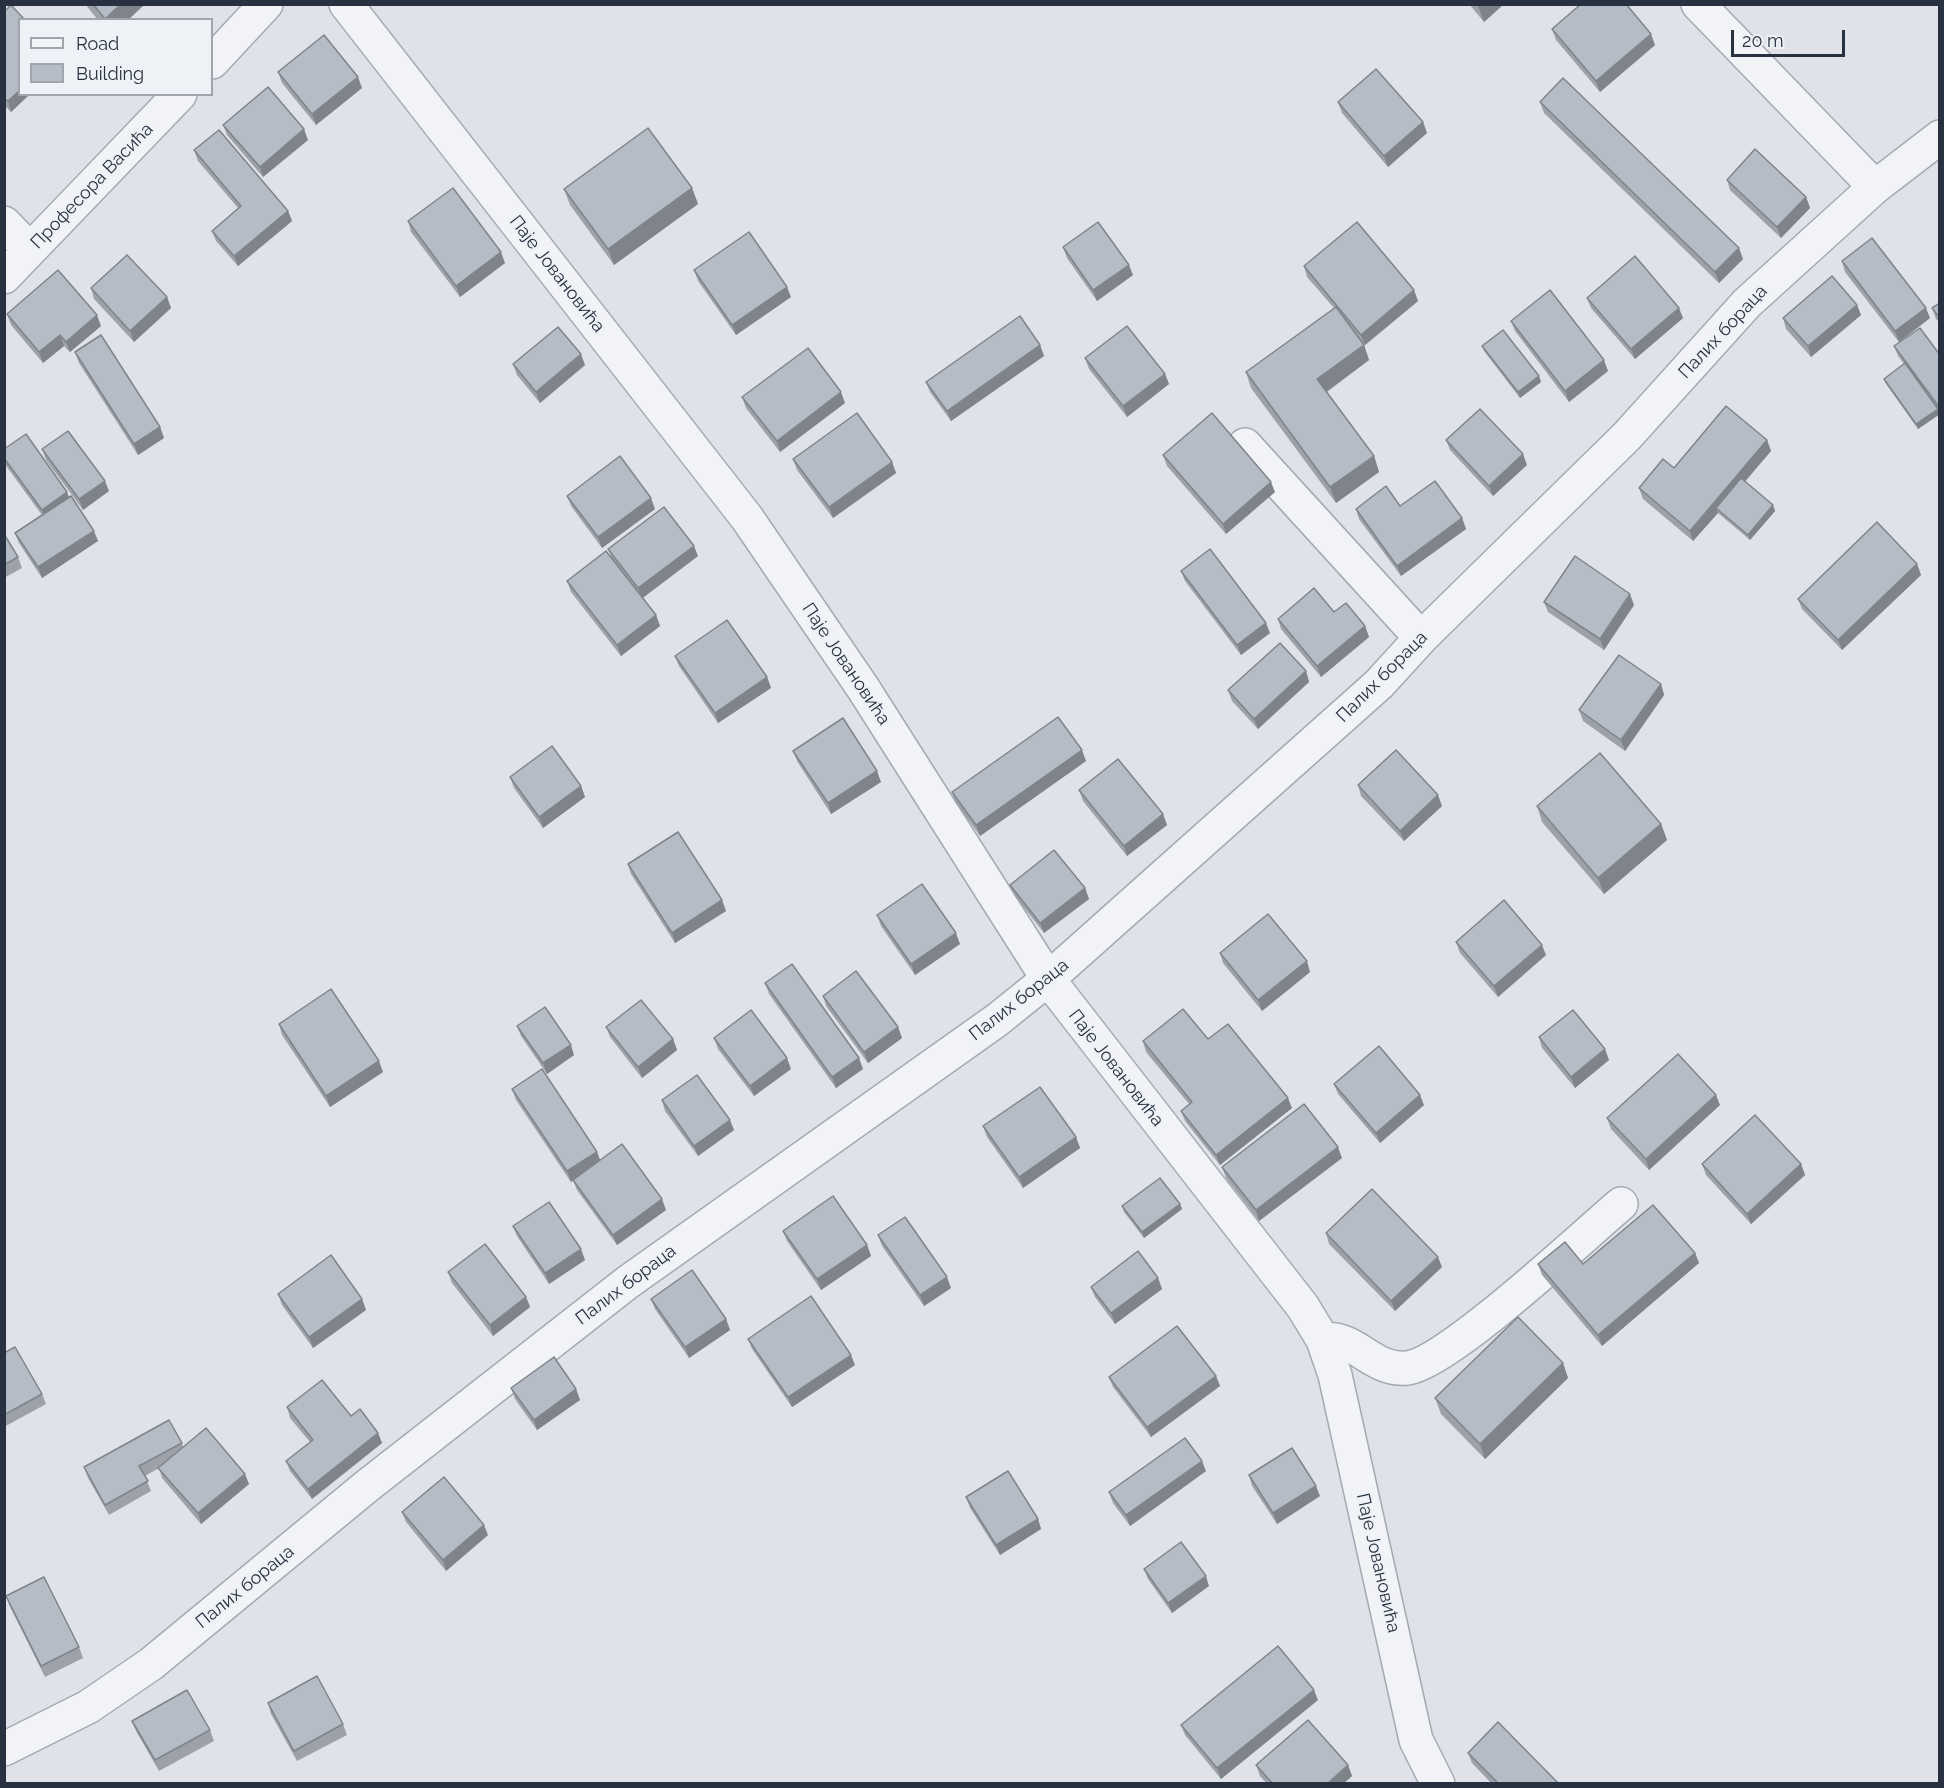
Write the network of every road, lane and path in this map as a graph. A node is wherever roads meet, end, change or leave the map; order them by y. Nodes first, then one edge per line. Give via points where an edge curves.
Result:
1 (266, 4) edge
2 (346, 4) edge
3 (1698, 4) edge
4 (213, 61) edge
5 (178, 96) edge
6 (1940, 137) edge
7 (1875, 187) junction
8 (4, 223) edge
9 (30, 250) junction
10 (4, 277) edge
11 (1245, 445) dead end
12 (1421, 638) junction
13 (1048, 979) junction
14 (1621, 1204) dead end
15 (1323, 1340) junction
16 (4, 1749) edge
17 (1438, 1784) edge

1 - 4 street
2 - 13 street, Паје Јовановића via 747,518 863,688
3 - 7 street
5 - 9 street, Професора Васића
6 - 7 street, Палих бораца
7 - 12 street, Палих бораца via 1747,303 1627,436
8 - 9 street
9 - 10 street, Професора Васића
11 - 12 street
12 - 13 street, Палих бораца via 1379,684
13 - 15 street, Паје Јовановића via 1303,1307
13 - 16 street, Палих бораца via 997,1020 628,1282 368,1486 151,1664 88,1707
14 - 15 street via 1461,1340 1410,1368 1391,1369 1346,1342
15 - 17 street, Паје Јовановића via 1335,1374 1416,1740

